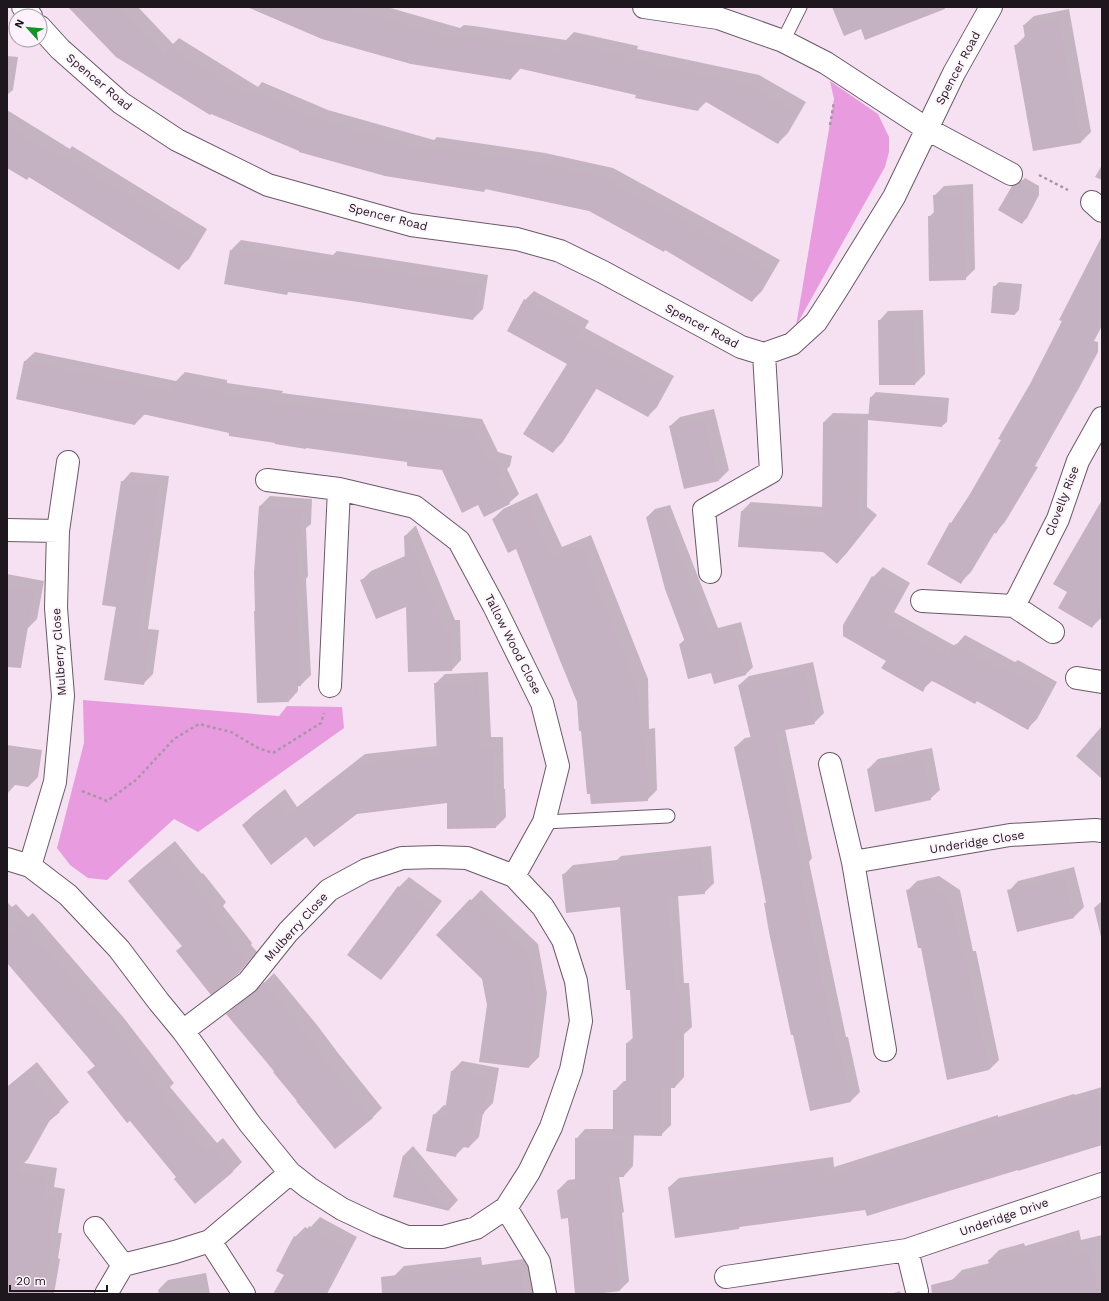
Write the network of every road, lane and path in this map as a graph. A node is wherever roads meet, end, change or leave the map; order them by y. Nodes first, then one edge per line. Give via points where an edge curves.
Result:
1 (644, 7) edge
2 (800, 7) edge
3 (991, 7) edge
4 (48, 36) edge
5 (783, 41) junction
6 (834, 99) dead end
7 (830, 125) dead end
8 (927, 129) junction
9 (1035, 173) dead end
10 (1011, 174) dead end
11 (1097, 207) edge
12 (764, 354) junction
13 (1102, 418) edge
14 (68, 462) dead end
15 (267, 480) dead end
16 (339, 489) junction
17 (7, 530) edge
18 (58, 531) junction
19 (710, 572) dead end
20 (922, 601) dead end
21 (1014, 606) junction
22 (1053, 632) dead end
23 (1077, 678) dead end
24 (1102, 682) edge
25 (330, 686) joint
26 (830, 764) dead end
27 (55, 782) junction
28 (668, 816) dead end
29 (544, 822) junction
30 (1102, 831) edge
31 (7, 859) edge
32 (853, 862) junction
33 (30, 866) junction
34 (514, 876) junction
35 (183, 1031) junction
36 (885, 1050) dead end
37 (290, 1174) junction
38 (1102, 1184) edge
39 (506, 1208) junction
40 (95, 1228) dead end
41 (210, 1241) junction
42 (907, 1250) junction
43 (123, 1265) junction
44 (726, 1277) dead end
45 (917, 1291) dead end
46 (106, 1294) edge
47 (244, 1294) edge
48 (545, 1294) edge

1 - 5 street via 718,18
2 - 5 lane
3 - 8 street, Spencer Road via 954,73
4 - 12 street, Spencer Road via 121,103 177,140 268,185 411,225 517,238 560,251 741,347
5 - 8 street via 826,63
6 - 7 path
8 - 10 street
8 - 12 street, Spencer Road via 894,197 816,322 792,344
9 - 11 path
12 - 19 street via 771,472 704,510
13 - 21 street, Clovelly Rise via 1078,461 1058,519
14 - 18 street, Mulberry Close
15 - 16 street, Tallow Wood Close
16 - 25 street
16 - 29 street, Tallow Wood Close via 414,507 459,541 542,703 558,766
17 - 18 street
18 - 27 street, Mulberry Close via 56,608 63,696
20 - 21 street
21 - 22 street
23 - 24 street
25 - 27 path via 321,723 273,752 258,748 231,732 200,724 174,739 136,780 107,801
26 - 32 street
27 - 33 street, Mulberry Close
28 - 29 lane
29 - 34 street, Tallow Wood Close
30 - 32 street, Underidge Close via 1010,835
31 - 33 street, Mulberry Close
32 - 36 street
33 - 35 street, Mulberry Close via 68,895 119,949
34 - 35 street, Mulberry Close via 467,858 402,858 366,870 329,890 288,932 248,982
34 - 39 street, Mulberry Close via 543,907 563,940 576,981 581,1021 571,1070 551,1127 529,1172
35 - 37 street, Mulberry Close via 250,1124
37 - 39 street, Mulberry Close via 342,1209 407,1237 443,1236 476,1228
37 - 41 street
38 - 42 street, Underidge Drive
39 - 48 street via 539,1262
40 - 43 street
41 - 43 street
41 - 47 street
42 - 44 street, Underidge Drive
42 - 45 street
43 - 46 street

